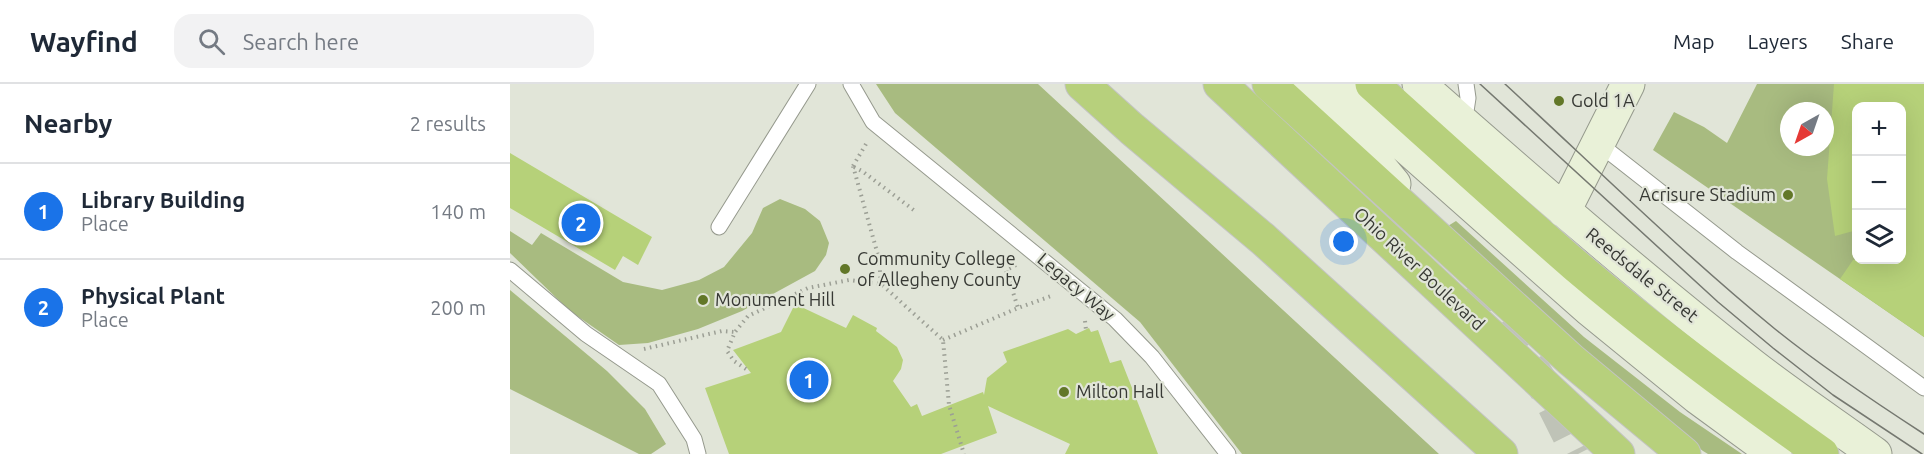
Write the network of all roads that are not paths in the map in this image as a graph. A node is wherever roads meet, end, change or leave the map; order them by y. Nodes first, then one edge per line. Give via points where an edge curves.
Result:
1 (808, 84) edge
2 (851, 84) edge
3 (1082, 84) edge
4 (1111, 84) edge
5 (1220, 84) edge
6 (1269, 84) edge
7 (1306, 84) edge
8 (1335, 84) edge
9 (1372, 84) edge
10 (1419, 84) edge
11 (1466, 84) edge
12 (1628, 84) edge
13 (1464, 124) junction
14 (1598, 143) junction
15 (1405, 196) dead end
16 (1564, 211) junction
17 (719, 227) dead end
18 (1263, 239) junction
19 (510, 270) edge
20 (1924, 388) edge
21 (698, 454) edge
22 (1228, 454) edge
23 (1501, 454) edge
24 (1618, 454) edge
25 (1684, 454) edge
26 (1775, 454) edge
27 (1822, 454) edge
28 (1875, 454) edge

1 - 17 lane
2 - 22 lane, Legacy Way via 873,122 1116,319 1152,357
3 - 18 highway
4 - 18 highway
5 - 24 highway, Ohio River Boulevard
6 - 25 highway via 1571,360
7 - 15 main road
8 - 26 main road via 1589,309 1697,397
9 - 27 highway via 1577,266 1674,345
10 - 13 main road, Reedsdale Street
11 - 13 lane
12 - 14 main road
13 - 16 main road, Reedsdale Street
14 - 16 main road
14 - 20 lane via 1737,252
16 - 28 main road, Reedsdale Street via 1755,368
18 - 23 highway
19 - 21 lane via 586,334 659,384 694,439

